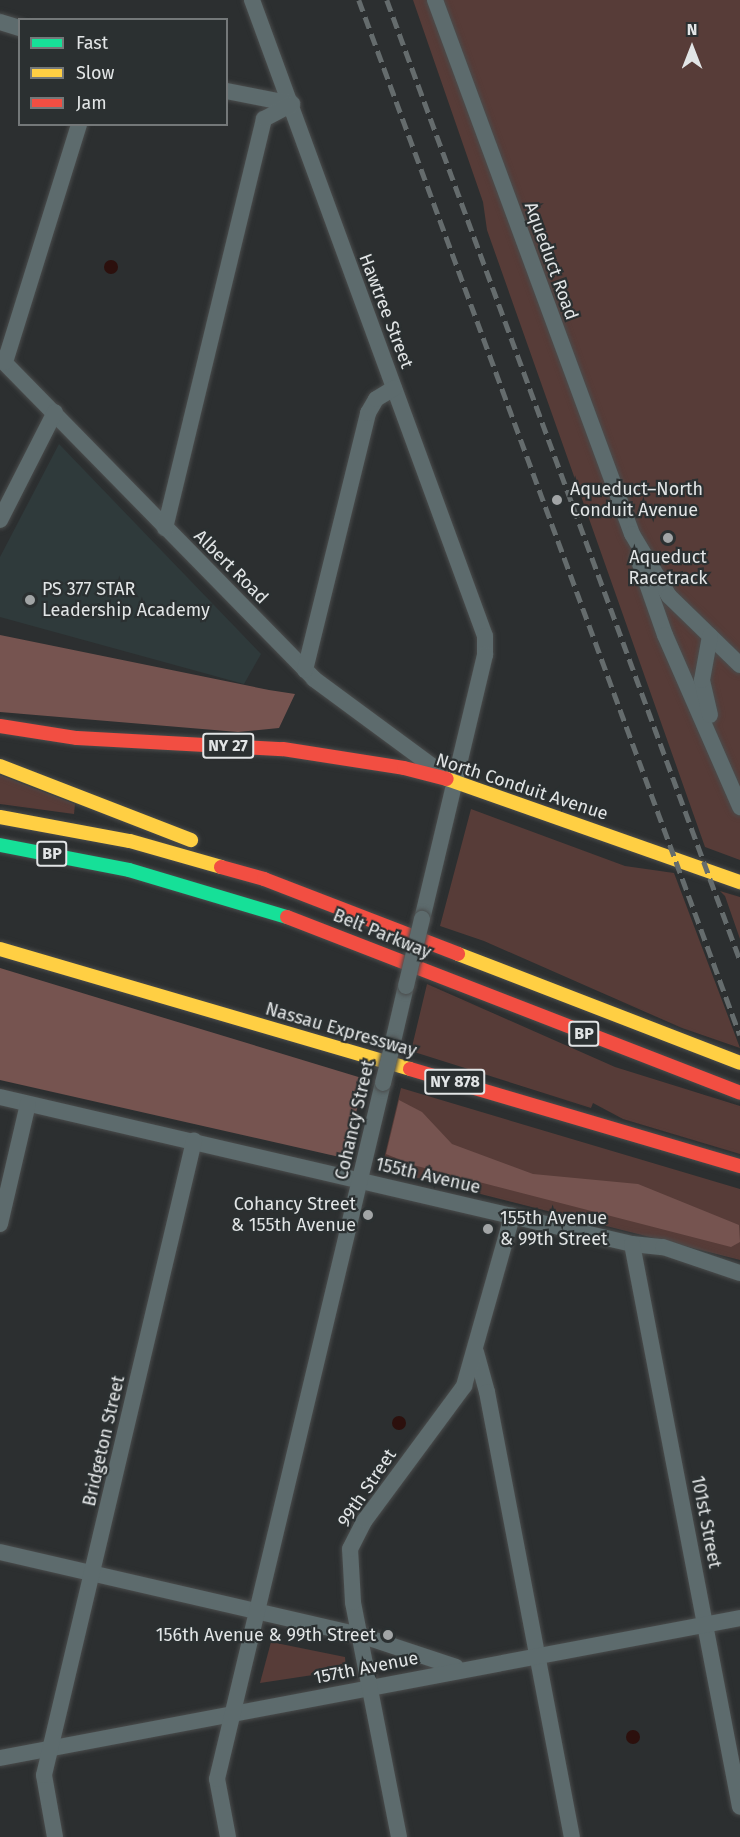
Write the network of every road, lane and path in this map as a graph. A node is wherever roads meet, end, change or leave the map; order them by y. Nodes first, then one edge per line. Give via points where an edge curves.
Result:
1 (252, 0) edge
2 (435, 0) edge
3 (0, 22) edge
4 (18, 27) edge
5 (228, 90) edge
6 (292, 104) junction
7 (78, 126) edge
8 (3, 360) edge
9 (394, 388) junction
10 (55, 412) junction
11 (0, 520) edge
12 (165, 528) junction
13 (632, 534) junction
14 (485, 636) joint
15 (710, 636) junction
16 (740, 665) edge
17 (305, 670) junction
18 (0, 726) edge
19 (0, 766) edge
20 (728, 773) junction
21 (455, 780) junction
22 (740, 807) edge
23 (0, 817) edge
24 (0, 845) edge
25 (0, 860) edge
26 (104, 864) junction
27 (740, 882) edge
28 (317, 898) junction
29 (0, 949) edge
30 (740, 1063) edge
31 (740, 1093) edge
32 (0, 1098) edge
33 (28, 1104) junction
34 (194, 1141) junction
35 (740, 1166) edge
36 (360, 1180) junction
37 (512, 1216) junction
38 (0, 1224) edge
39 (632, 1244) junction
40 (740, 1274) edge
41 (476, 1352) junction
42 (0, 1552) edge
43 (93, 1575) junction
44 (257, 1611) junction
45 (740, 1618) edge
46 (706, 1624) junction
47 (360, 1635) junction
48 (539, 1656) junction
49 (463, 1668) junction
50 (369, 1687) junction
51 (233, 1715) junction
52 (51, 1749) junction
53 (0, 1758) edge
54 (740, 1808) edge
55 (56, 1837) edge
56 (228, 1837) edge
57 (399, 1837) edge
58 (572, 1837) edge

1 - 6 street, Hawtree Street
2 - 13 street, Aqueduct Road
3 - 4 street
5 - 6 street
6 - 9 street, Hawtree Street via 349,272
6 - 12 street via 264,119
7 - 8 street
8 - 10 street, Albert Road
9 - 14 street, Hawtree Street
9 - 17 street via 376,399 368,413
10 - 11 street
10 - 12 street, Albert Road
12 - 17 street, Albert Road
13 - 15 street, Aqueduct Road via 669,596
13 - 20 street, Aqueduct Road via 655,610
14 - 21 street, Cohancy Street via 485,656
15 - 16 street, Aqueduct Road
15 - 20 street via 702,686
17 - 21 street, Albert Road via 349,706
18 - 21 highway, North Conduit Avenue / NY 27 via 77,738 324,754
19 - 28 highway via 197,843
20 - 22 street, Aqueduct Road
21 - 27 highway, North Conduit Avenue / NY 27
21 - 36 street, Cohancy Street, bridge
23 - 28 highway, Belt Parkway / BP via 157,848
24 - 26 highway, Belt Parkway / BP
25 - 26 highway
26 - 31 highway, Belt Parkway / BP via 204,890 302,922
28 - 30 highway, Belt Parkway / BP
29 - 35 highway, Nassau Expressway / NY 878
32 - 33 street, 155th Avenue
33 - 34 street, 155th Avenue
33 - 38 street
34 - 36 street, 155th Avenue
34 - 43 street, Bridgeton Street
36 - 37 street, 155th Avenue
36 - 44 street, Cohancy Street
37 - 39 street, 155th Avenue
37 - 41 street, 99th Street
39 - 40 street, 155th Avenue via 663,1247
39 - 46 street, 101st Street
41 - 47 street, 99th Street via 464,1386 364,1520 350,1549
41 - 48 street
42 - 43 street
43 - 44 street
43 - 52 street, Bridgeton Street
44 - 47 street
44 - 51 street, Cohancy Street
45 - 46 street, 157th Avenue
46 - 48 street, 157th Avenue
46 - 54 street, 101st Street
47 - 49 street
47 - 50 street, 99th Street
48 - 49 street, 157th Avenue
48 - 58 street
49 - 50 street, 157th Avenue
50 - 51 street, 157th Avenue
50 - 57 street, 99th Street
51 - 52 street, 157th Avenue
51 - 56 street, Cohancy Street via 217,1779
52 - 53 street, 157th Avenue
52 - 55 street, Bridgeton Street via 44,1775

